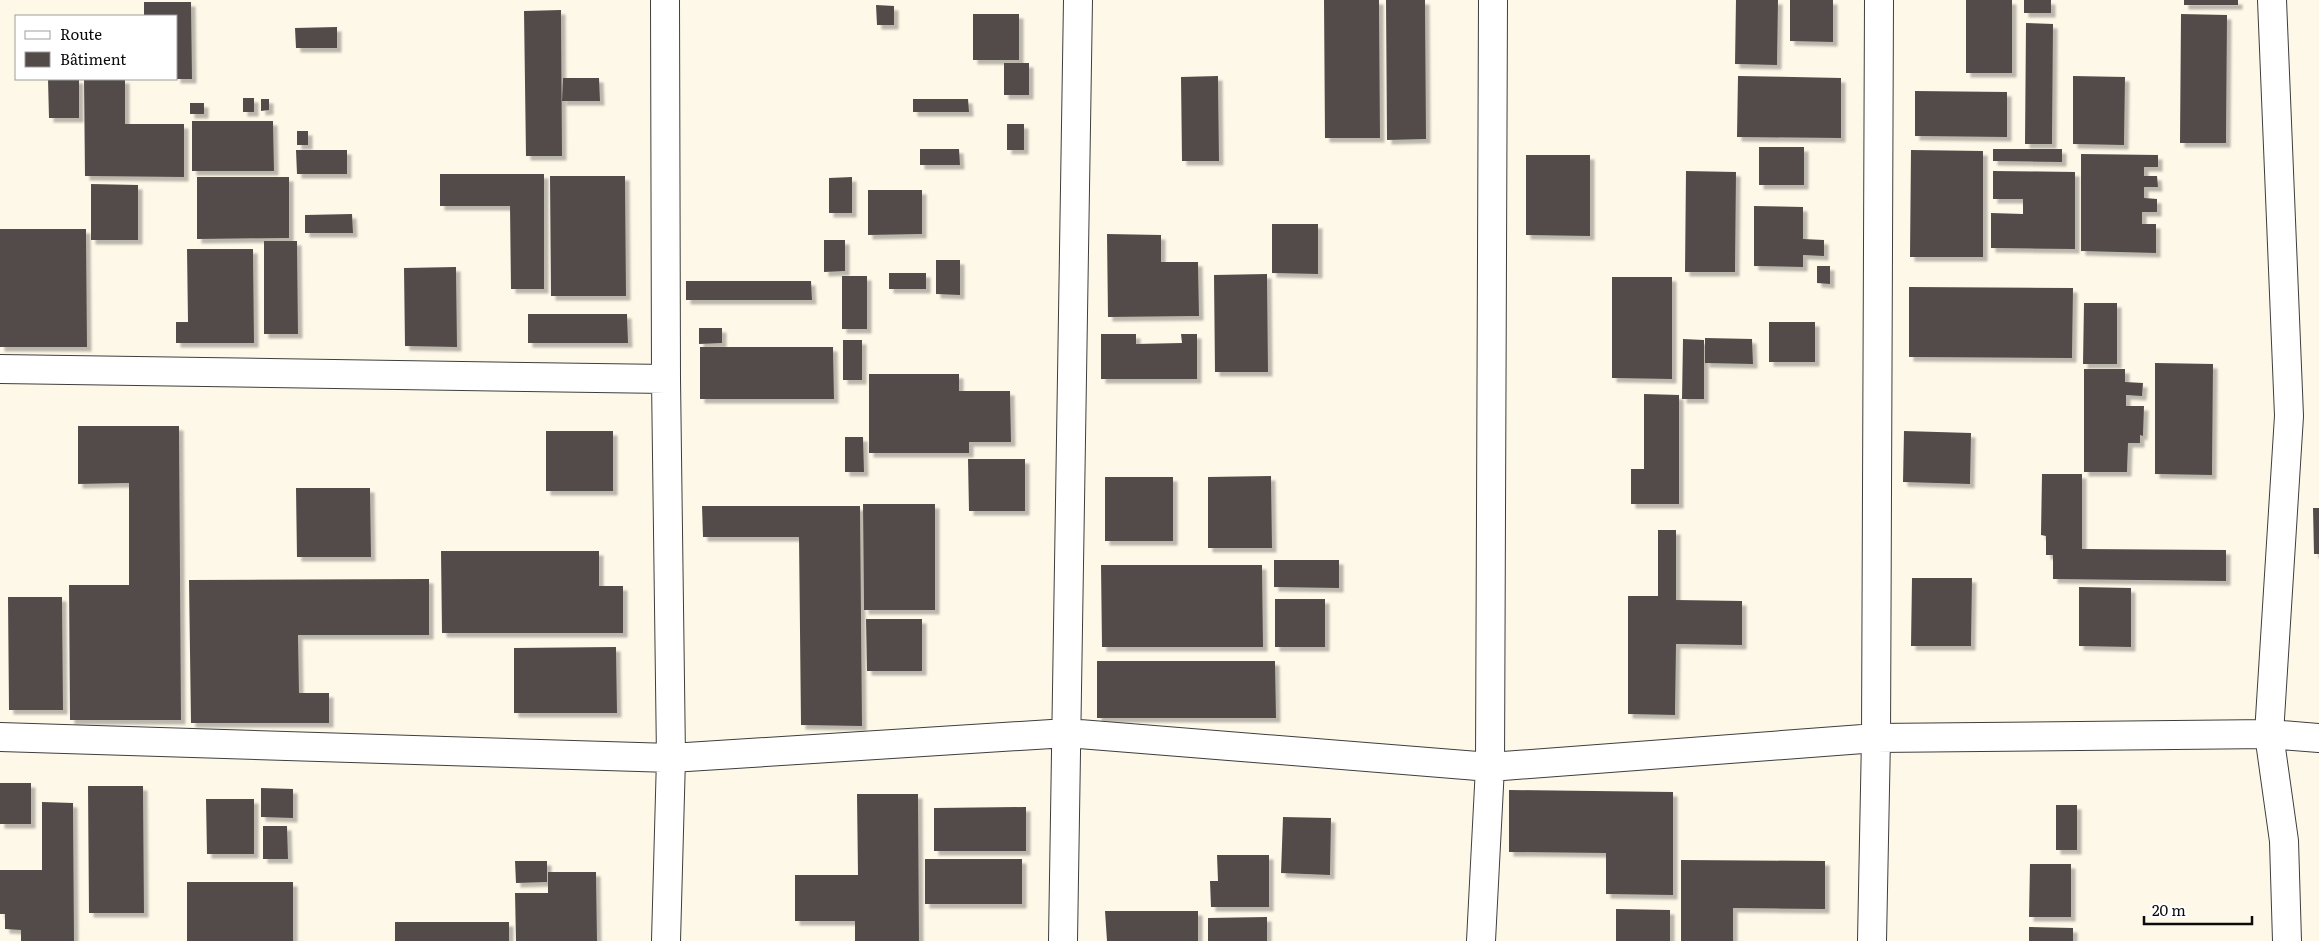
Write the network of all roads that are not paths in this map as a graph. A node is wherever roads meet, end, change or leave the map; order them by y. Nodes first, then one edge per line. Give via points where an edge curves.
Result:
1 (665, 0) edge
2 (1078, 0) edge
3 (1493, 0) edge
4 (1879, 0) edge
5 (2272, 0) edge
6 (0, 369) edge
7 (666, 379) junction
8 (1067, 734) junction
9 (2269, 734) junction
10 (0, 737) edge
11 (1876, 738) junction
12 (2319, 738) edge
13 (671, 758) junction
14 (1490, 767) junction
15 (666, 941) edge
16 (1063, 941) edge
17 (1481, 941) edge
18 (1872, 941) edge
19 (2287, 941) edge

1 - 7 street
2 - 8 street
3 - 14 street
4 - 11 street
5 - 9 street via 2289,416
6 - 7 street
7 - 13 street
8 - 13 street
8 - 14 street
8 - 16 street
9 - 11 street
9 - 12 street
9 - 19 street via 2284,841
10 - 13 street
11 - 14 street
11 - 18 street
13 - 15 street
14 - 17 street

